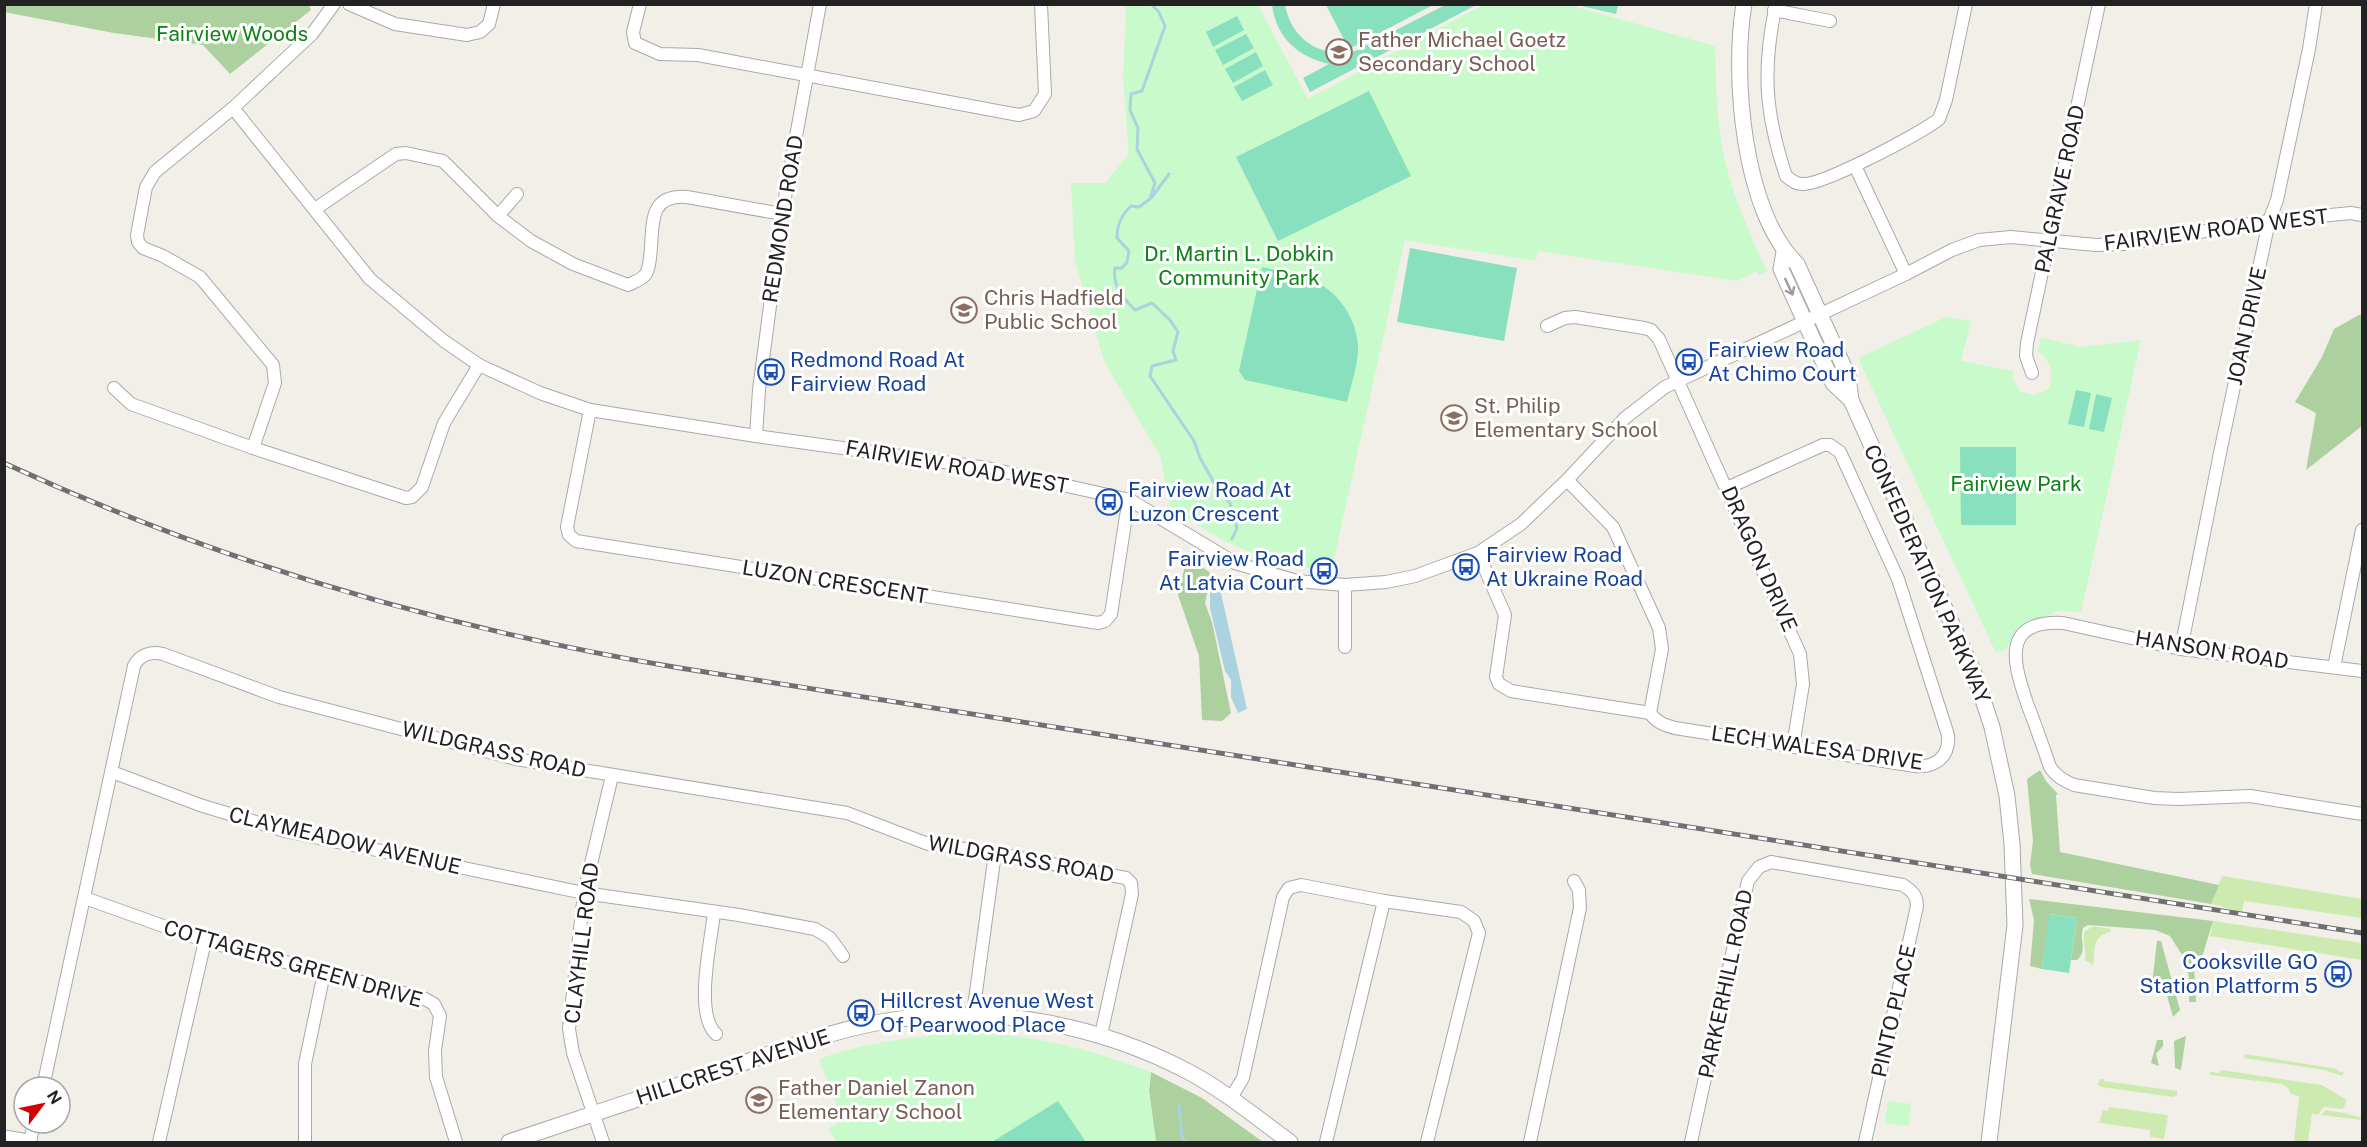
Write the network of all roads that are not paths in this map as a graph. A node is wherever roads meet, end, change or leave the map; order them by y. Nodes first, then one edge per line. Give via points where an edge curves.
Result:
1 (334, 4) edge
2 (349, 4) edge
3 (494, 4) edge
4 (640, 4) edge
5 (820, 4) edge
6 (1041, 4) edge
7 (1744, 4) edge
8 (1966, 4) edge
9 (2099, 4) edge
10 (2316, 4) edge
11 (1775, 7) edge
12 (1830, 21) dead end
13 (806, 75) junction
14 (233, 108) junction
15 (1855, 166) junction
16 (517, 194) dead end
17 (315, 209) junction
18 (782, 214) junction
19 (2362, 215) edge
20 (498, 216) junction
21 (2269, 221) junction
22 (2049, 240) junction
23 (1784, 252) junction
24 (1906, 274) junction
25 (1820, 314) junction
26 (1805, 321) junction
27 (1547, 326) dead end
28 (479, 365) junction
29 (2032, 373) dead end
30 (1678, 379) junction
31 (114, 388) dead end
32 (1851, 400) junction
33 (590, 410) junction
34 (756, 436) junction
35 (253, 448) junction
36 (1567, 480) junction
37 (1727, 488) junction
38 (1130, 500) junction
39 (2362, 530) edge
40 (1478, 553) junction
41 (1346, 585) junction
42 (1345, 647) dead end
43 (2181, 649) junction
44 (2334, 667) junction
45 (2362, 671) edge
46 (1650, 713) junction
47 (1792, 746) junction
48 (112, 772) junction
49 (612, 776) junction
50 (2362, 814) edge
51 (995, 853) junction
52 (1574, 881) dead end
53 (1903, 885) joint
54 (584, 893) junction
55 (85, 898) junction
56 (1384, 901) junction
57 (714, 913) junction
58 (205, 941) junction
59 (843, 956) dead end
60 (324, 973) junction
61 (973, 1014) junction
62 (716, 1034) dead end
63 (1101, 1035) junction
64 (46, 1075) edge
65 (1231, 1098) junction
66 (593, 1114) junction
67 (4, 1138) edge
68 (29, 1143) edge
69 (159, 1143) edge
70 (305, 1143) edge
71 (456, 1143) edge
72 (509, 1143) edge
73 (603, 1143) edge
74 (1290, 1143) edge
75 (1326, 1143) edge
76 (1427, 1143) edge
77 (1530, 1143) edge
78 (1691, 1143) edge
79 (1865, 1143) edge
80 (1989, 1143) edge

1 - 14 street via 312,34
2 - 3 street via 395,24 467,35 480,32 489,24
4 - 13 street via 633,32 635,43 643,47 660,54 698,55
5 - 13 street, REDMOND ROAD
6 - 13 street via 1045,94 1034,111 1019,115
7 - 23 street, CONFEDERATION PARKWAY via 1739,66 1749,163 1763,207
8 - 15 street via 1939,119
9 - 22 street, PALGRAVE ROAD
10 - 21 street, JOAN DRIVE via 2277,200
11 - 12 street
11 - 15 street via 1768,52 1768,110 1786,176 1809,184
13 - 18 street, REDMOND ROAD
14 - 17 street, FAIRVIEW ROAD WEST
14 - 35 street via 155,172 146,187 137,235 143,248 200,277 273,365 275,383
15 - 24 street
16 - 20 street
17 - 20 street via 396,154 406,153 443,161
17 - 28 street, FAIRVIEW ROAD WEST via 370,279
18 - 20 street via 687,197 664,199 655,215 649,269 644,277 628,285 573,264 531,241
18 - 34 street, REDMOND ROAD
19 - 21 street, FAIRVIEW ROAD WEST
21 - 22 street, FAIRVIEW ROAD WEST via 2123,244
21 - 43 street, JOAN DRIVE
22 - 24 street, FAIRVIEW ROAD WEST via 1979,240
22 - 29 street, PALGRAVE ROAD via 2027,343 2026,356
23 - 25 street, CONFEDERATION PARKWAY via 1797,264
23 -> 26 street, CONFEDERATION PARKWAY via 1781,269
24 - 25 street, FAIRVIEW ROAD WEST
25 - 26 street, FAIRVIEW ROAD WEST
25 - 32 street, CONFEDERATION PARKWAY via 1848,376
26 - 30 street, FAIRVIEW ROAD WEST
26 - 32 street, CONFEDERATION PARKWAY via 1833,383
27 - 30 street, DRAGON DRIVE via 1575,317 1651,330
28 - 33 street, FAIRVIEW ROAD WEST via 540,393
28 - 35 street via 444,423 426,480 412,497
30 - 36 street, FAIRVIEW ROAD WEST via 1625,418
30 - 37 street, DRAGON DRIVE
31 - 35 street via 131,404
32 - 80 street, CONFEDERATION PARKWAY via 1974,673 1992,728 2007,796 2015,925
33 - 34 street, FAIRVIEW ROAD WEST
33 - 38 street, LUZON CRESCENT via 567,527 576,541 1098,623 1111,614
34 - 38 street, FAIRVIEW ROAD WEST via 987,468
36 - 40 street, FAIRVIEW ROAD WEST via 1521,524
36 - 46 street via 1613,527 1659,628 1662,649
37 - 47 street, DRAGON DRIVE via 1800,654 1803,684
37 - 47 street, LECH WALESA DRIVE via 1824,445 1840,452 1901,587 1949,744 1942,759 1924,767
38 - 41 street, FAIRVIEW ROAD WEST via 1235,563 1297,581
39 - 44 street
40 - 41 street, FAIRVIEW ROAD WEST via 1415,576
40 - 46 street via 1505,615 1496,677 1499,684 1511,691
41 - 42 street
43 - 44 street, HANSON ROAD
43 - 50 street, HANSON ROAD via 2063,623 2047,623 2020,636 2015,648 2016,672 2057,777 2074,785 2154,798 2250,796
44 - 45 street, HANSON ROAD
46 - 47 street, LECH WALESA DRIVE via 1660,724 1675,728
48 - 49 street, WILDGRASS ROAD via 134,666 140,657 153,653 316,707 516,759
48 - 54 street, CLAYMEADOW AVENUE via 211,809 285,831
48 - 55 street, WILDGRASS ROAD
49 - 51 street, WILDGRASS ROAD via 847,813 928,844
49 - 54 street, CLAYHILL ROAD
51 - 61 street
51 - 63 street, WILDGRASS ROAD via 1120,876 1131,883 1132,894
52 - 77 street via 1580,908
53 - 78 street, PARKERHILL ROAD via 1771,862 1758,867 1748,881
53 - 79 street, PINTO PLACE via 1917,897 1917,906
54 - 57 street, CLAYMEADOW AVENUE
54 - 66 street, CLAYHILL ROAD via 569,1029
55 - 58 street, COTTAGERS GREEN DRIVE
55 - 64 street, WILDGRASS ROAD
56 - 65 street via 1301,885 1293,886 1284,895 1245,1071
56 - 75 street
56 - 76 street via 1461,912 1474,921 1479,933
57 - 59 street, CLAYMEADOW AVENUE via 815,929 830,938
57 - 62 street via 703,1005
58 - 60 street, COTTAGERS GREEN DRIVE
58 - 69 street
60 - 70 street via 305,1064
60 - 71 street, COTTAGERS GREEN DRIVE via 434,1004 440,1016 436,1077
61 - 63 street, HILLCREST AVENUE via 1036,1021
61 - 66 street, HILLCREST AVENUE via 909,1018 853,1028
63 - 65 street, HILLCREST AVENUE via 1158,1057
65 - 74 street, HILLCREST AVENUE
66 - 72 street, HILLCREST AVENUE
66 - 73 street, CLAYHILL ROAD
67 - 68 street

